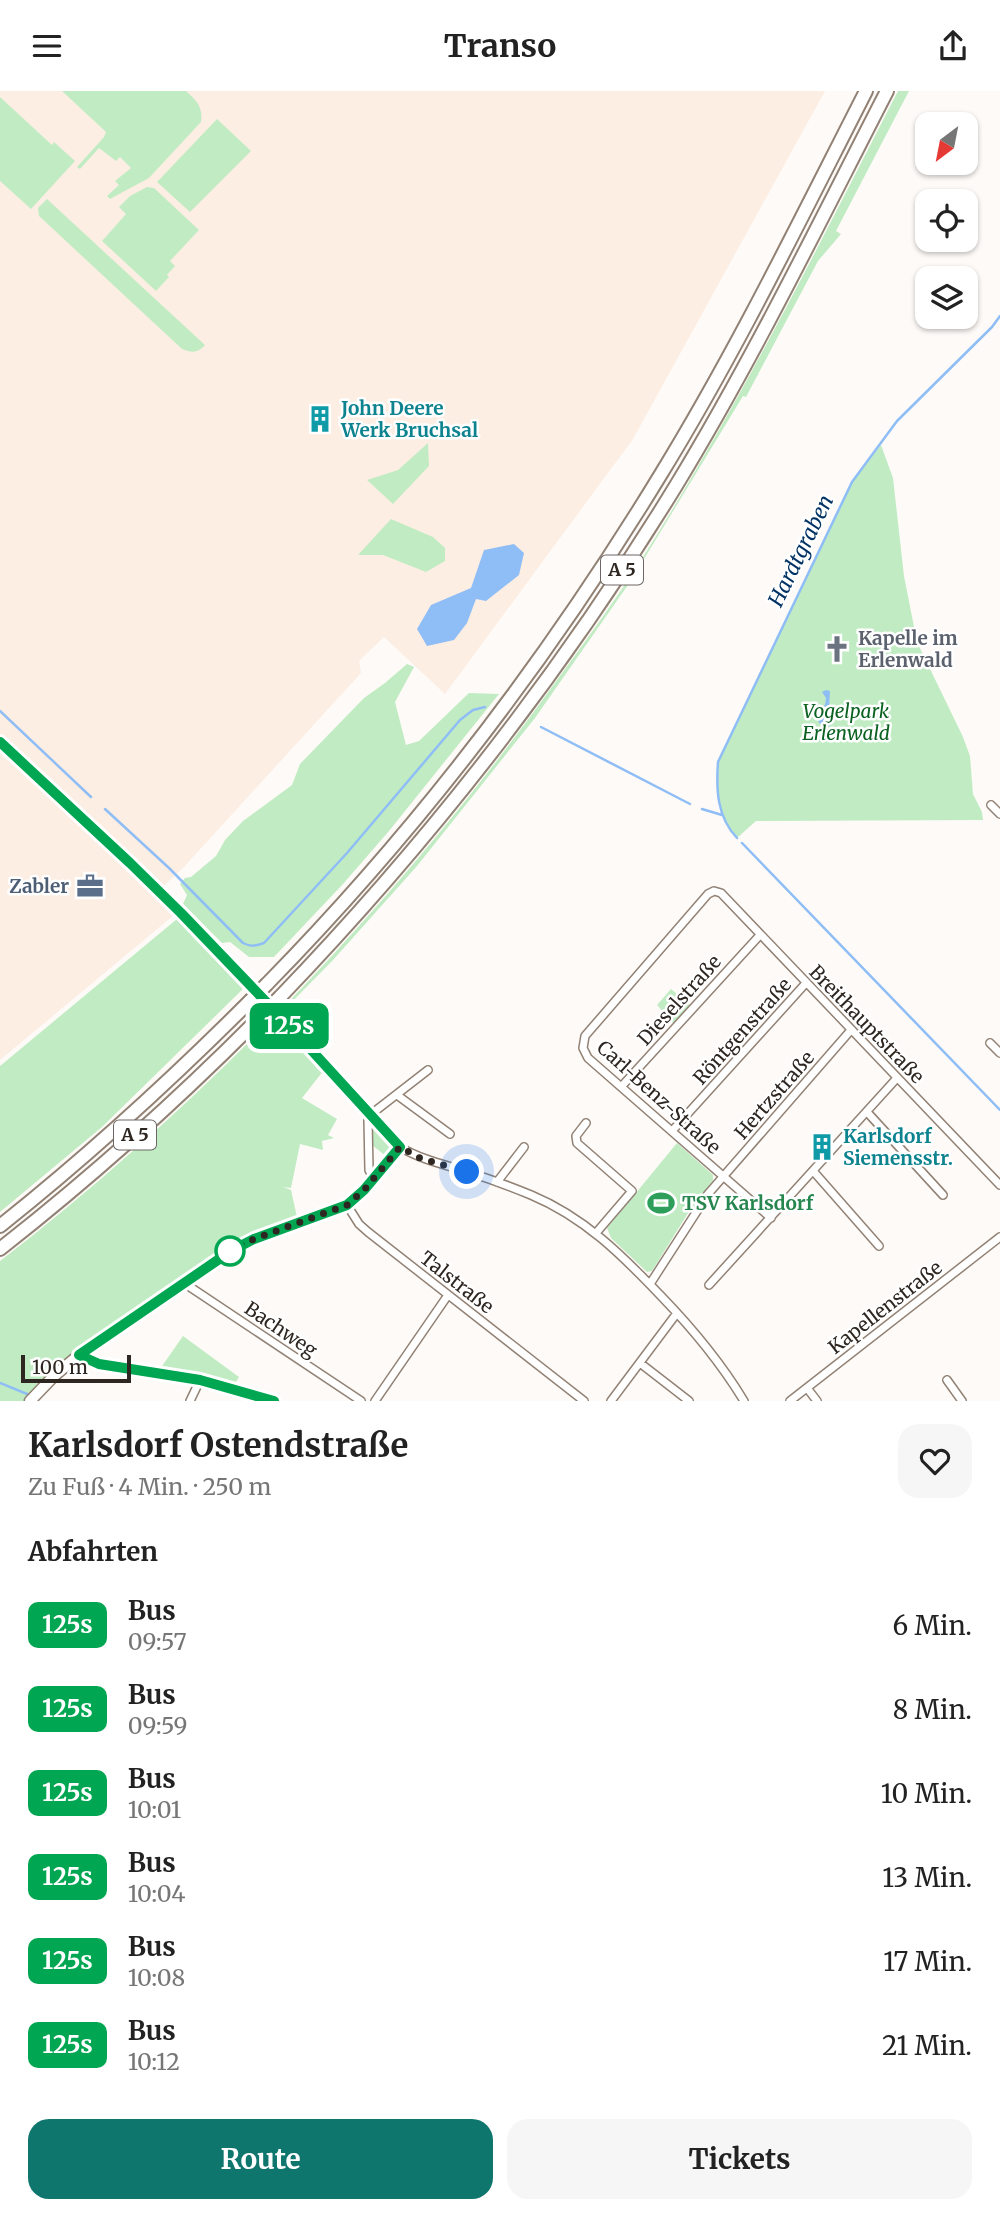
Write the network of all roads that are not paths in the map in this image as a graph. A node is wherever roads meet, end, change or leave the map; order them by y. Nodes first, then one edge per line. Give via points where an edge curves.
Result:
1 (866, 91) edge
2 (887, 91) edge
3 (0, 742) edge
4 (708, 894) joint
5 (760, 935) junction
6 (806, 983) junction
7 (851, 1030) junction
8 (990, 1043) dead end
9 (1000, 1053) edge
10 (428, 1070) dead end
11 (897, 1078) junction
12 (621, 1087) junction
13 (397, 1095) junction
14 (867, 1112) junction
15 (370, 1115) junction
16 (586, 1123) dead end
17 (672, 1131) junction
18 (450, 1134) dead end
19 (400, 1147) junction
20 (524, 1147) dead end
21 (814, 1172) junction
22 (724, 1177) junction
23 (374, 1179) junction
24 (496, 1182) junction
25 (1000, 1185) edge
26 (943, 1195) dead end
27 (347, 1205) junction
28 (771, 1218) junction
29 (0, 1226) edge
30 (596, 1233) junction
31 (1000, 1237) edge
32 (880, 1246) dead end
33 (0, 1249) edge
34 (186, 1281) junction
35 (650, 1284) junction
36 (709, 1285) dead end
37 (448, 1294) junction
38 (677, 1313) junction
39 (79, 1355) junction
40 (640, 1363) junction
41 (200, 1380) junction
42 (947, 1380) dead end
43 (807, 1388) junction
44 (30, 1401) edge
45 (190, 1401) edge
46 (274, 1401) edge
47 (361, 1401) edge
48 (375, 1401) edge
49 (584, 1401) edge
50 (611, 1401) edge
51 (688, 1401) edge
52 (744, 1401) edge
53 (790, 1401) edge
54 (817, 1401) edge
55 (962, 1401) edge

1 - 29 highway, A 5, bridge via 726,362 655,484 530,672 404,834 318,932 121,1125
2 - 33 highway, A 5, bridge via 741,373 684,472 545,682 454,801 263,1014 146,1126
3 - 15 street via 145,877
4 - 5 street, Breithauptstraße via 721,893
4 - 12 street, Carl-Benz-Straße via 586,1036 583,1048 588,1058
5 - 6 street, Breithauptstraße
5 - 12 street, Dieselstraße
6 - 7 street, Breithauptstraße
6 - 17 street, Röntgenstraße
7 - 11 street, Breithauptstraße
7 - 22 street, Hertzstraße
8 - 9 street
10 - 13 street
11 - 14 street
11 - 25 street, Breithauptstraße
12 - 17 street, Carl-Benz-Straße
13 - 15 street
13 - 18 street
14 - 21 street
14 - 26 street
15 - 19 street
15 - 23 street via 369,1170
16 - 30 street via 576,1136 577,1143 632,1191
17 - 22 street, Carl-Benz-Straße
19 - 23 street
19 - 24 street
20 - 24 street
21 - 28 street
21 - 32 street
22 - 28 street, Carl-Benz-Straße
22 - 35 street, Hertzstraße via 699,1206
23 - 27 street
24 - 30 street via 554,1205
27 - 34 street via 254,1239
27 - 37 street, Talstraße via 368,1232
28 - 36 street
30 - 35 street
31 - 43 street, Kapellenstraße
34 - 39 street
34 - 47 street, Bachweg
35 - 38 street
37 - 48 street
37 - 49 street, Talstraße
38 - 40 street
38 - 52 street
39 - 41 street via 99,1364
39 - 44 street
40 - 50 street
40 - 51 street
41 - 45 street
41 - 46 street
42 - 55 street
43 - 53 street, Kapellenstraße
43 - 54 street

